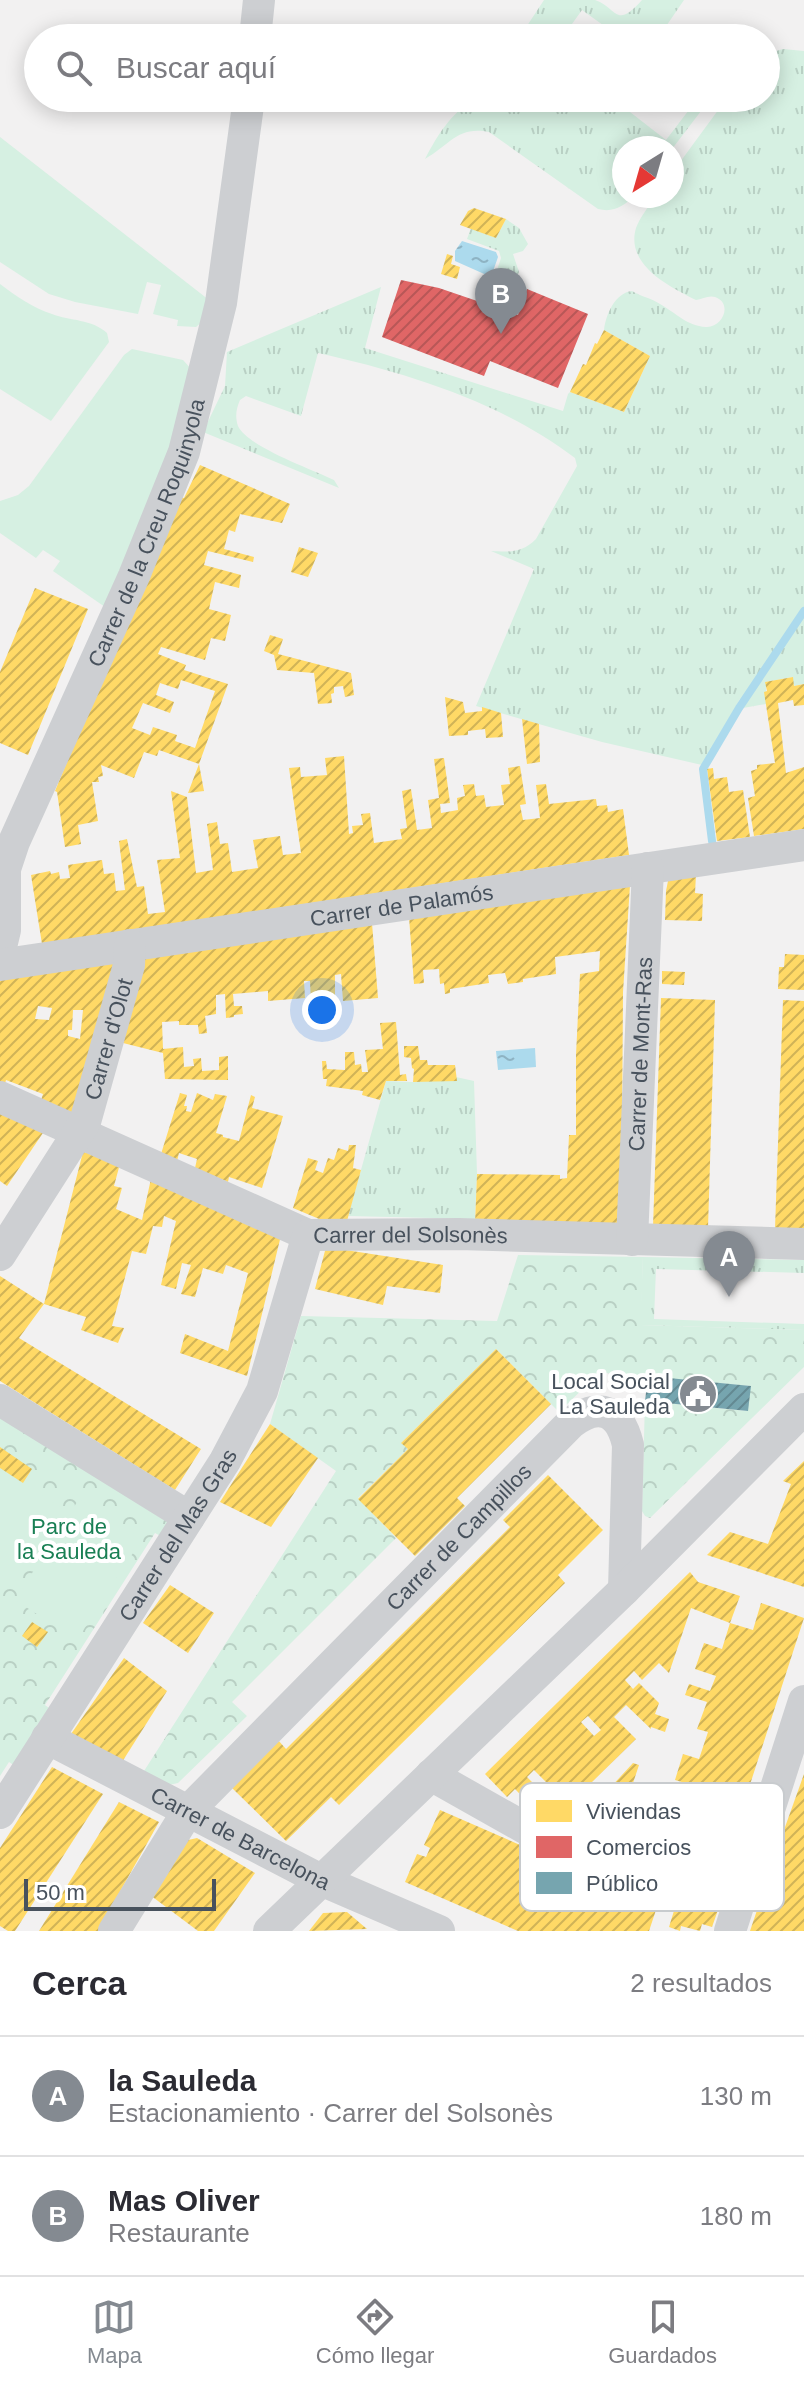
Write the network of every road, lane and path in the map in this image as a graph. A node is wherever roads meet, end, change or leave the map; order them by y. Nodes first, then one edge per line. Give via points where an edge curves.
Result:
1 (259, 0) edge
2 (256, 24) edge
3 (247, 112) edge
4 (804, 845) edge
5 (648, 868) junction
6 (2, 879) edge
7 (130, 945) junction
8 (0, 951) edge
9 (0, 965) edge
10 (0, 1097) edge
11 (80, 1131) junction
12 (308, 1235) junction
13 (632, 1240) junction
14 (804, 1244) edge
15 (0, 1255) edge
16 (0, 1400) edge
17 (804, 1409) edge
18 (189, 1517) junction
19 (624, 1590) junction
20 (804, 1701) edge
21 (47, 1738) junction
22 (431, 1775) junction
23 (778, 1783) edge
24 (188, 1811) junction
25 (0, 1813) edge
26 (520, 1825) edge
27 (321, 1880) junction
28 (736, 1911) edge
29 (114, 1931) edge
30 (269, 1931) edge
31 (439, 1931) edge
32 (730, 1931) edge

1 - 2 street
3 - 6 street, Carrer de la Creu Roquinyola via 221,303 184,452
4 - 5 street, Carrer de Palamós
5 - 7 street, Carrer de Palamós
5 - 13 street, Carrer de Mont-Ras
6 - 8 street, Carrer de la Creu Roquinyola via 5,930
7 - 9 street, Carrer de Palamós
7 - 11 street, Carrer d'Olot via 129,965
10 - 11 street, Carrer del Solsonès
11 - 12 street, Carrer del Solsonès
11 - 15 street, Carrer d'Olot
12 - 13 street, Carrer del Solsonès
12 - 18 street, Carrer del Mas Gras via 262,1391
13 - 14 street, Carrer del Solsonès
16 - 18 street
17 - 19 street
18 - 21 street, Carrer del Mas Gras
19 - 22 street
19 - 24 street, Carrer de Campillos via 628,1445 616,1417 591,1411 571,1423
20 - 23 street
21 - 24 street, Carrer de Barcelona
21 - 25 street, Carrer del Mas Gras
22 - 26 street
22 - 27 street
24 - 27 street, Carrer de Barcelona
24 - 29 street
27 - 30 street
27 - 31 street, Carrer de Barcelona
28 - 32 street

